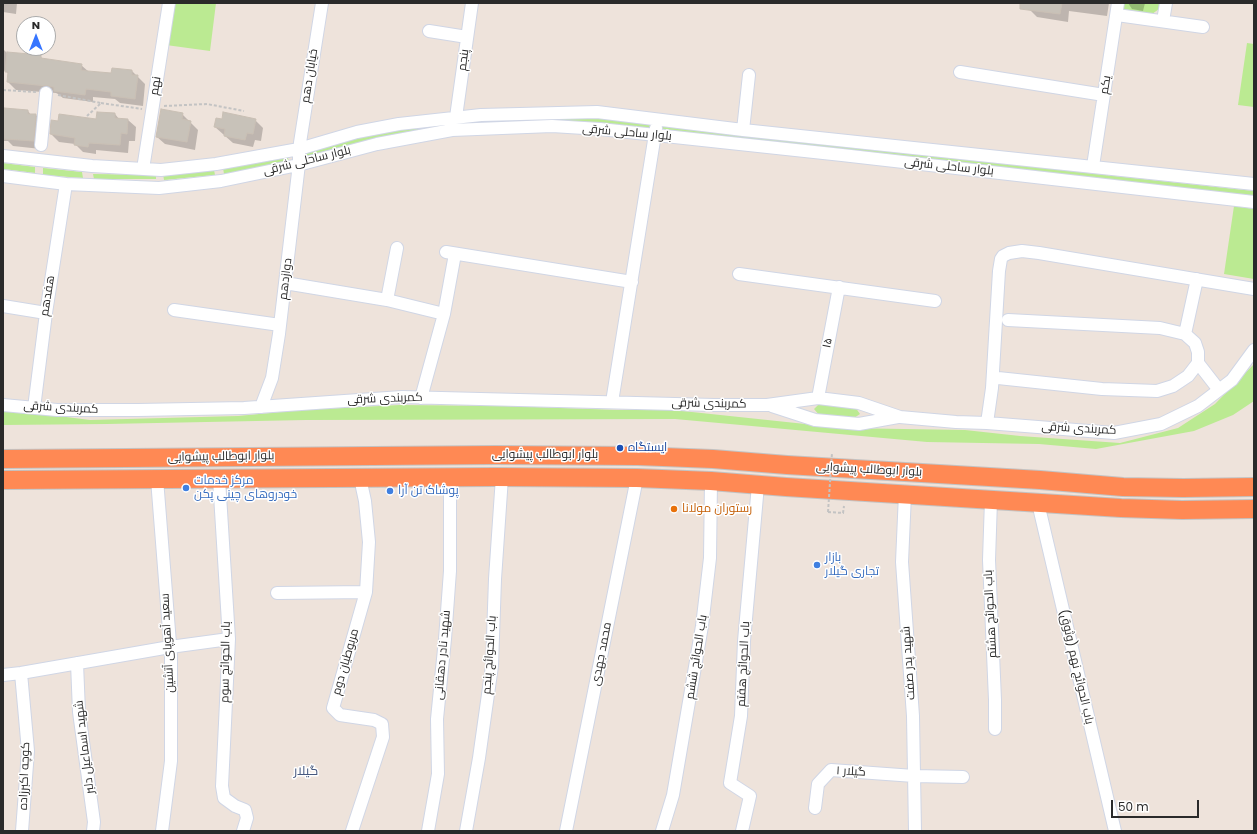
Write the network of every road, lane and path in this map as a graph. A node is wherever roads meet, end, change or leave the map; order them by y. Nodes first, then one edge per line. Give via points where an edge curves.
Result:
1 (169, 3) edge
2 (472, 3) edge
3 (1166, 3) edge
4 (318, 4) edge
5 (1117, 9) edge
6 (1163, 21) junction
7 (1202, 27) dead end
8 (428, 31) dead end
9 (467, 38) junction
10 (960, 72) dead end
11 (749, 75) dead end
12 (3, 90) edge
13 (46, 93) junction
14 (1104, 95) junction
15 (101, 103) junction
16 (153, 109) junction
17 (244, 111) dead end
18 (87, 116) dead end
19 (456, 117) junction
20 (657, 119) junction
21 (743, 130) junction
22 (655, 135) junction
23 (41, 145) junction
24 (299, 149) junction
25 (3, 156) edge
26 (27, 159) junction
27 (54, 162) junction
28 (299, 164) junction
29 (1093, 166) junction
30 (143, 169) junction
31 (3, 176) edge
32 (66, 184) junction
33 (1254, 184) edge
34 (1254, 202) edge
35 (396, 248) dead end
36 (738, 274) dead end
37 (1197, 279) junction
38 (632, 282) junction
39 (285, 283) junction
40 (838, 288) junction
41 (1254, 289) edge
42 (387, 300) junction
43 (935, 301) dead end
44 (3, 306) edge
45 (174, 310) dead end
46 (46, 313) junction
47 (444, 314) junction
48 (1008, 320) dead end
49 (280, 325) junction
50 (1184, 334) junction
51 (1254, 350) edge
52 (1198, 363) junction
53 (998, 378) dead end
54 (1219, 390) junction
55 (421, 398) junction
56 (818, 398) junction
57 (612, 402) junction
58 (3, 405) edge
59 (767, 405) junction
60 (261, 407) junction
61 (34, 408) junction
62 (900, 417) junction
63 (987, 423) junction
64 (832, 453) dead end
65 (3, 459) edge
66 (450, 477) junction
67 (502, 477) junction
68 (360, 478) junction
69 (637, 478) junction
70 (157, 479) junction
71 (219, 479) junction
72 (3, 480) edge
73 (711, 481) junction
74 (758, 485) junction
75 (1254, 487) edge
76 (905, 494) junction
77 (991, 500) junction
78 (1038, 503) junction
79 (1252, 510) edge
80 (843, 513) dead end
81 (366, 592) junction
82 (277, 593) dead end
83 (229, 638) junction
84 (170, 647) junction
85 (77, 663) junction
86 (20, 673) junction
87 (3, 675) edge
88 (995, 729) dead end
89 (914, 776) junction
90 (963, 777) dead end
91 (815, 808) dead end
92 (22, 831) edge
93 (93, 831) edge
94 (162, 831) edge
95 (243, 831) edge
96 (352, 831) edge
97 (428, 831) edge
98 (466, 831) edge
99 (566, 831) edge
100 (662, 831) edge
101 (742, 831) edge
102 (915, 831) edge
103 (1115, 831) edge

1 - 16 street, نهم
2 - 9 street, پنجم
3 - 6 street
4 - 24 street, خیابان دهم
5 - 6 street
5 - 14 street, یکم
6 - 7 street
8 - 9 street
9 - 19 street, پنجم
10 - 14 street
11 - 21 street
12 - 13 path
13 - 15 path
13 - 23 street
14 - 29 street, یکم
15 - 16 path
15 - 18 path
16 - 17 path via 207,104
16 - 30 street, نهم
19 - 20 street, بلوار ساحلی شرقی via 597,112
19 - 24 street, بلوار ساحلی شرقی via 399,124
20 - 21 street, بلوار ساحلی شرقی
20 - 22 street
21 - 29 street, بلوار ساحلی شرقی
22 - 28 street, بلوار ساحلی شرقی via 552,126 452,130 377,144
22 - 34 street, بلوار ساحلی شرقی
22 - 38 street
23 - 26 street
23 - 27 street
24 - 28 street, دوازدهم
24 - 30 street, بلوار ساحلی شرقی via 216,164 161,170
25 - 26 street, بلوار ساحلی شرقی
26 - 27 street, بلوار ساحلی شرقی
27 - 30 street, بلوار ساحلی شرقی
28 - 32 street, بلوار ساحلی شرقی via 221,181 159,188
28 - 39 street, دوازدهم
29 - 33 street, بلوار ساحلی شرقی
31 - 32 street, بلوار ساحلی شرقی
32 - 46 street, هفدهم
35 - 42 street
36 - 40 street
37 - 41 street
37 - 50 street
37 - 63 street via 1022,251 1003,256 999,271 992,388
38 - 47 street via 450,253
38 - 57 street
39 - 42 street
39 - 49 street, دوازدهم
40 - 43 street
40 - 56 street, ۱۵
42 - 47 street
44 - 46 street
45 - 49 street
46 - 61 street, هفدهم
47 - 55 street
48 - 50 street via 1160,328
49 - 60 street, دوازدهم via 272,378
50 - 52 street via 1195,343
51 - 54 street, کمربندی شرقی via 1232,380
52 - 53 street via 1188,376 1173,386 1157,391 1102,389
52 - 54 street
54 - 63 street, کمربندی شرقی via 1198,406 1161,424 1114,433
55 - 57 street, کمربندی شرقی
55 - 60 street, کمربندی شرقی via 402,397
56 - 59 street, کمربندی شرقی
56 - 62 street, کمربندی شرقی via 859,403
57 - 59 street, کمربندی شرقی
58 - 61 street, کمربندی شرقی
59 - 62 street, کمربندی شرقی via 815,420 859,424
60 - 61 street, کمربندی شرقی via 138,410
62 - 63 street, کمربندی شرقی
64 - 80 path, bridge via 828,512
65 - 75 highway, بلوار ابوطالب پیشوایی via 638,456 1123,487
66 - 67 highway, بلوار ابوطالب پیشوایی
66 - 68 highway, بلوار ابوطالب پیشوایی
66 - 97 street, شهید نادر دهقانی via 450,571 437,719 438,774
67 - 69 highway, بلوار ابوطالب پیشوایی
67 - 98 street, باب الحوائج پنجم via 492,666
68 - 71 highway, بلوار ابوطالب پیشوایی
68 - 81 street, مربوطیان دوم via 369,542
69 - 73 highway, بلوار ابوطالب پیشوایی
69 - 99 street, محمد جهدی
70 - 71 highway, بلوار ابوطالب پیشوایی
70 - 72 highway, بلوار ابوطالب پیشوایی
70 - 84 street, سعید آهوپای آتشین
71 - 83 street, باب الحوائج سوم
73 - 74 highway, بلوار ابوطالب پیشوایی
73 - 100 street, باب الحوائج ششم via 710,558 702,626 673,795
74 - 76 highway, بلوار ابوطالب پیشوایی
74 - 101 street, باب الحوائج هفتم via 740,716 730,783 750,796
76 - 77 highway, بلوار ابوطالب پیشوایی
76 - 89 street, شهید پدر صفت via 902,562 913,716
77 - 78 highway, بلوار ابوطالب پیشوایی
77 - 88 street, باب الحوائج هشتم via 989,560
78 - 79 highway, بلوار ابوطالب پیشوایی via 1182,510
78 - 103 street, باب الحوائج نهم (وثوق)
81 - 82 street
81 - 96 street, مربوطیان دوم via 332,708 340,714 374,720 382,724 383,737
83 - 84 street
83 - 95 street, باب الحوائج سوم via 222,786 224,798 245,810 247,818
84 - 85 street
84 - 94 street, سعید آهوپای آتشین via 171,761
85 - 86 street
85 - 93 street, شهید اسماعیل دلبر via 79,712 94,822
86 - 87 street
86 - 92 street, کوچه اکبرزاده via 28,751
89 - 90 street
89 - 91 street, گیلار ۱ via 831,770 818,784
89 - 102 street, شهید پدر صفت

